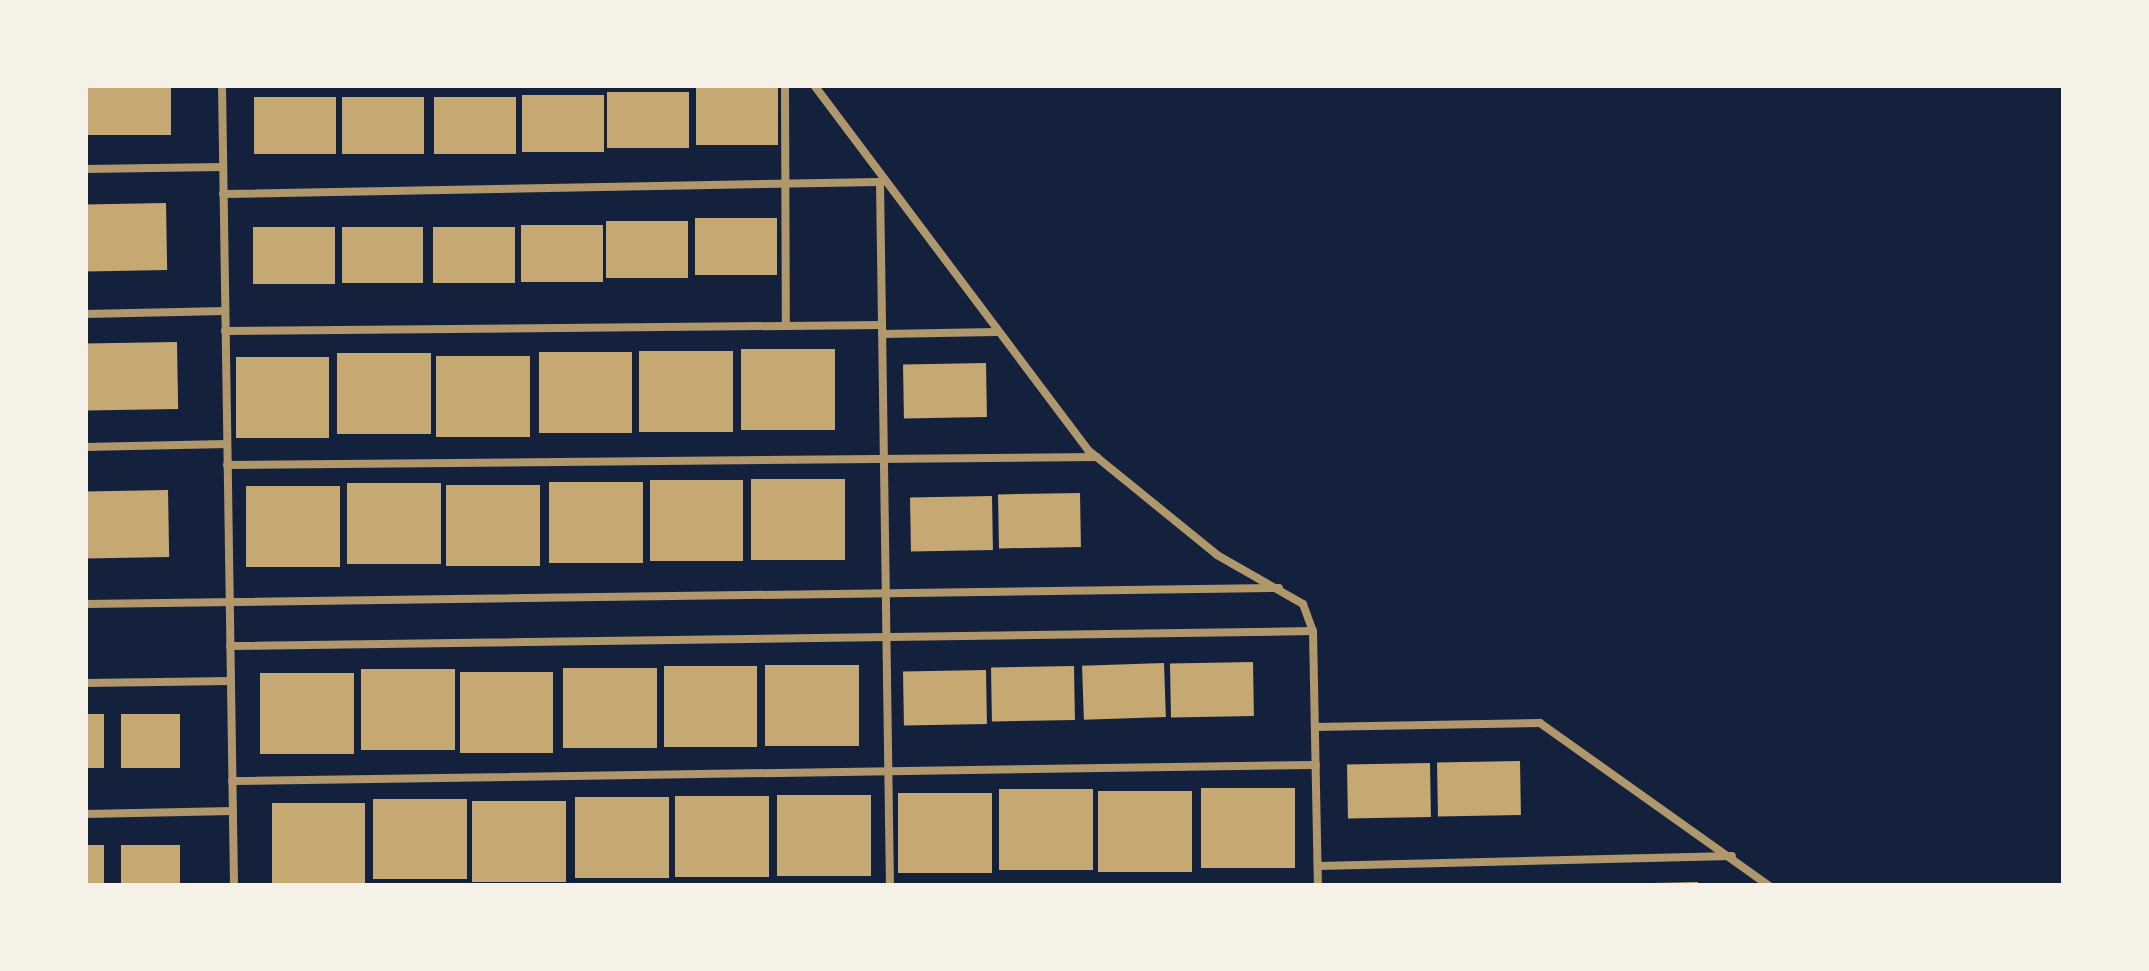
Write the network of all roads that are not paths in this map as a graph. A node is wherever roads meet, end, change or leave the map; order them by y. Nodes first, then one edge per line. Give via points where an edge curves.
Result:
1 (222, 85) edge
2 (785, 85) edge
3 (814, 85) edge
4 (223, 167) junction
5 (85, 170) edge
6 (880, 182) junction
7 (785, 186) junction
8 (223, 194) junction
9 (225, 311) junction
10 (85, 314) edge
11 (786, 325) junction
12 (882, 329) junction
13 (225, 331) junction
14 (996, 332) junction
15 (227, 444) junction
16 (85, 448) edge
17 (1097, 457) junction
18 (882, 458) junction
19 (227, 464) junction
20 (1279, 588) junction
21 (884, 594) junction
22 (230, 602) junction
23 (85, 604) edge
24 (1313, 631) junction
25 (885, 637) junction
26 (230, 646) junction
27 (231, 680) junction
28 (85, 683) edge
29 (1315, 726) junction
30 (1316, 766) junction
31 (888, 772) junction
32 (232, 781) junction
33 (233, 811) junction
34 (85, 814) edge
35 (1732, 856) junction
36 (1318, 866) junction
37 (234, 886) edge
38 (890, 886) edge
39 (1318, 886) edge
40 (1769, 886) edge

1 - 4 lane
2 - 7 lane
3 - 6 lane
4 - 5 lane
4 - 8 lane
6 - 7 lane
6 - 12 lane
6 - 14 lane
7 - 8 lane
7 - 11 lane
8 - 9 lane
9 - 10 lane
9 - 13 lane
11 - 12 lane
11 - 13 lane
12 - 14 lane
12 - 18 lane
13 - 15 lane
14 - 17 lane
15 - 16 lane
15 - 19 lane
17 - 18 lane
17 - 20 lane via 1217,556
18 - 19 lane
18 - 21 lane
19 - 22 lane
20 - 21 lane
20 - 24 lane via 1302,604
21 - 22 lane
21 - 25 lane
22 - 23 lane
22 - 26 lane
24 - 25 lane
24 - 29 lane
25 - 26 lane
25 - 31 lane
26 - 27 lane
27 - 28 lane
27 - 32 lane
29 - 30 lane
29 - 35 lane via 1540,723
30 - 31 lane
30 - 36 lane
31 - 32 lane
31 - 38 lane
32 - 33 lane
33 - 34 lane
33 - 37 lane
35 - 36 lane
35 - 40 lane
36 - 39 lane

